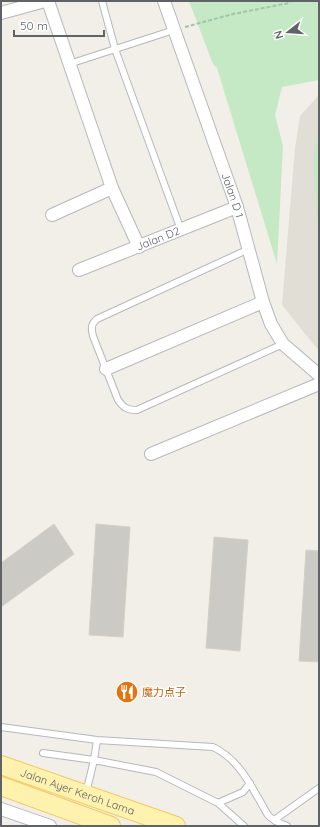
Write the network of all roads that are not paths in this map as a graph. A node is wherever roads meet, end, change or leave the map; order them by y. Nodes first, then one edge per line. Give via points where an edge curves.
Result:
1 (45, 1) edge
2 (48, 1) edge
3 (102, 1) edge
4 (164, 1) edge
5 (1, 13) edge
6 (174, 30) junction
7 (115, 49) junction
8 (69, 64) junction
9 (112, 188) junction
10 (237, 207) junction
11 (52, 215) dead end
12 (181, 230) junction
13 (138, 247) junction
14 (249, 248) junction
15 (79, 270) dead end
16 (263, 302) junction
17 (283, 344) junction
18 (106, 370) junction
19 (319, 375) edge
20 (319, 384) edge
21 (151, 454) dead end
22 (1, 728) edge
23 (97, 740) junction
24 (43, 753) dead end
25 (94, 760) junction
26 (1, 765) edge
27 (250, 783) junction
28 (1, 786) edge
29 (319, 788) edge
30 (86, 794) junction
31 (218, 803) junction
32 (1, 809) edge
33 (275, 821) junction
34 (163, 823) edge
35 (42, 825) edge
36 (111, 826) edge
37 (176, 826) edge
38 (244, 826) edge
39 (287, 826) edge

1 - 5 street
2 - 8 street
3 - 7 lane
4 - 6 street, Jalan D 1
6 - 7 lane
6 - 10 street, Jalan D 1
7 - 8 lane
7 - 12 lane
8 - 9 street
9 - 11 street
9 - 13 street
10 - 12 street, Jalan D2
10 - 14 street, Jalan D 1
12 - 13 street, Jalan D2
13 - 15 street, Jalan D2
14 - 16 street, Jalan D 1
14 - 18 lane via 97,319 93,323 93,336
16 - 17 street, Jalan D 1
16 - 18 street
17 - 18 lane via 137,410 124,408
17 - 19 street, Jalan D 1
20 - 21 street
22 - 23 lane
23 - 25 lane
23 - 27 lane via 214,747 239,767
24 - 25 lane
25 - 30 lane
25 - 31 lane via 156,772
26 - 30 main road, Jalan Ayer Keroh Lama
27 - 31 lane via 243,792
27 - 33 lane via 268,816
28 - 36 main road, Jalan Ayer Keroh Lama
29 - 33 lane
30 - 34 main road, Jalan Ayer Keroh Lama
31 - 38 lane
32 - 35 street
33 - 39 lane
34 - 37 main road, Jalan Ayer Keroh Lama

